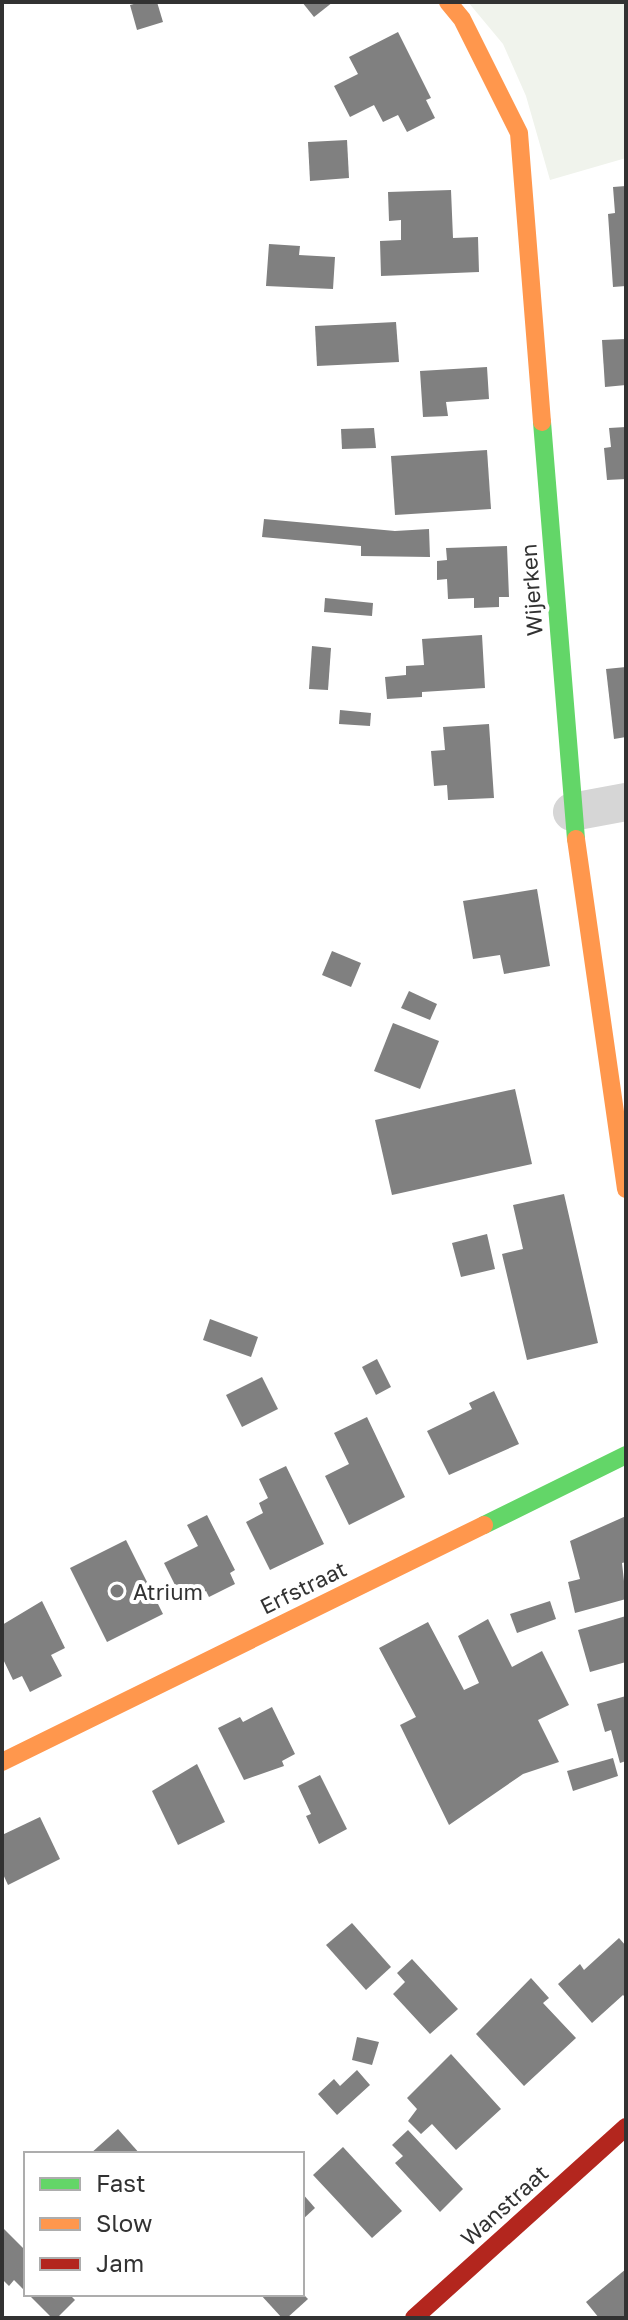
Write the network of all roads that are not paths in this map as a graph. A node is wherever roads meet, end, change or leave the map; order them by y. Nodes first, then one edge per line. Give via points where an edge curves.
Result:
1 (448, 2) edge
2 (626, 802) edge
3 (572, 812) junction
4 (626, 1189) edge
5 (626, 1455) edge
6 (2, 1762) edge
7 (626, 2127) edge
8 (414, 2318) edge

1 - 3 street, Wijerken via 462,19 519,133
2 - 3 street
3 - 4 street, Wijerken
5 - 6 street, Erfstraat
7 - 8 street, Wanstraat

